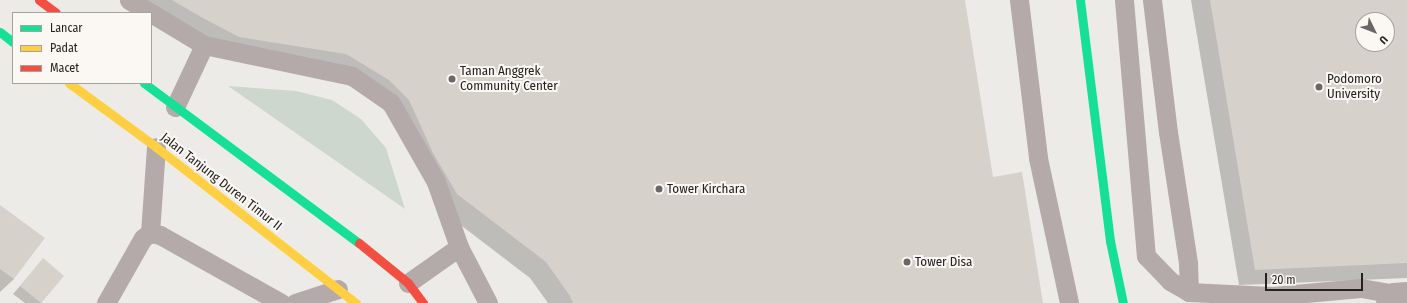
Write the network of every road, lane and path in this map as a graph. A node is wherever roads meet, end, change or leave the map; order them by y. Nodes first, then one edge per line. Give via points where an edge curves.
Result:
1 (40, 0) edge
2 (129, 0) edge
3 (1019, 0) edge
4 (1080, 0) edge
5 (1124, 0) edge
6 (1152, 0) edge
7 (55, 12) edge
8 (149, 12) edge
9 (152, 14) edge
10 (0, 32) edge
11 (12, 41) edge
12 (204, 45) junction
13 (70, 84) edge
14 (145, 84) edge
15 (175, 107) junction
16 (156, 147) junction
17 (150, 233) junction
18 (459, 247) junction
19 (408, 283) junction
20 (338, 289) junction
21 (1188, 292) junction
22 (1396, 297) edge
23 (106, 303) edge
24 (281, 303) edge
25 (295, 303) edge
26 (356, 303) edge
27 (423, 303) edge
28 (488, 303) edge
29 (1069, 303) edge
30 (1123, 303) edge

1 - 7 main road
2 - 8 lane
3 - 29 lane via 1038,158
4 - 30 main road via 1110,241
5 - 21 lane via 1146,256 1170,281
6 - 21 lane via 1168,132 1188,263
9 - 12 lane
10 - 11 main road
12 - 15 lane
12 - 18 lane via 352,76 391,103 436,182
13 - 16 main road, Jalan Tanjung Duren Timur II
14 - 15 main road
15 - 19 main road via 365,248
16 - 17 lane
16 - 20 main road, Jalan Tanjung Duren Timur II
17 - 23 lane via 143,238
17 - 24 lane via 160,235
18 - 19 lane
18 - 28 lane
19 - 27 main road
20 - 25 lane
20 - 26 main road, Jalan Tanjung Duren Timur II
21 - 22 lane via 1273,296 1361,288

